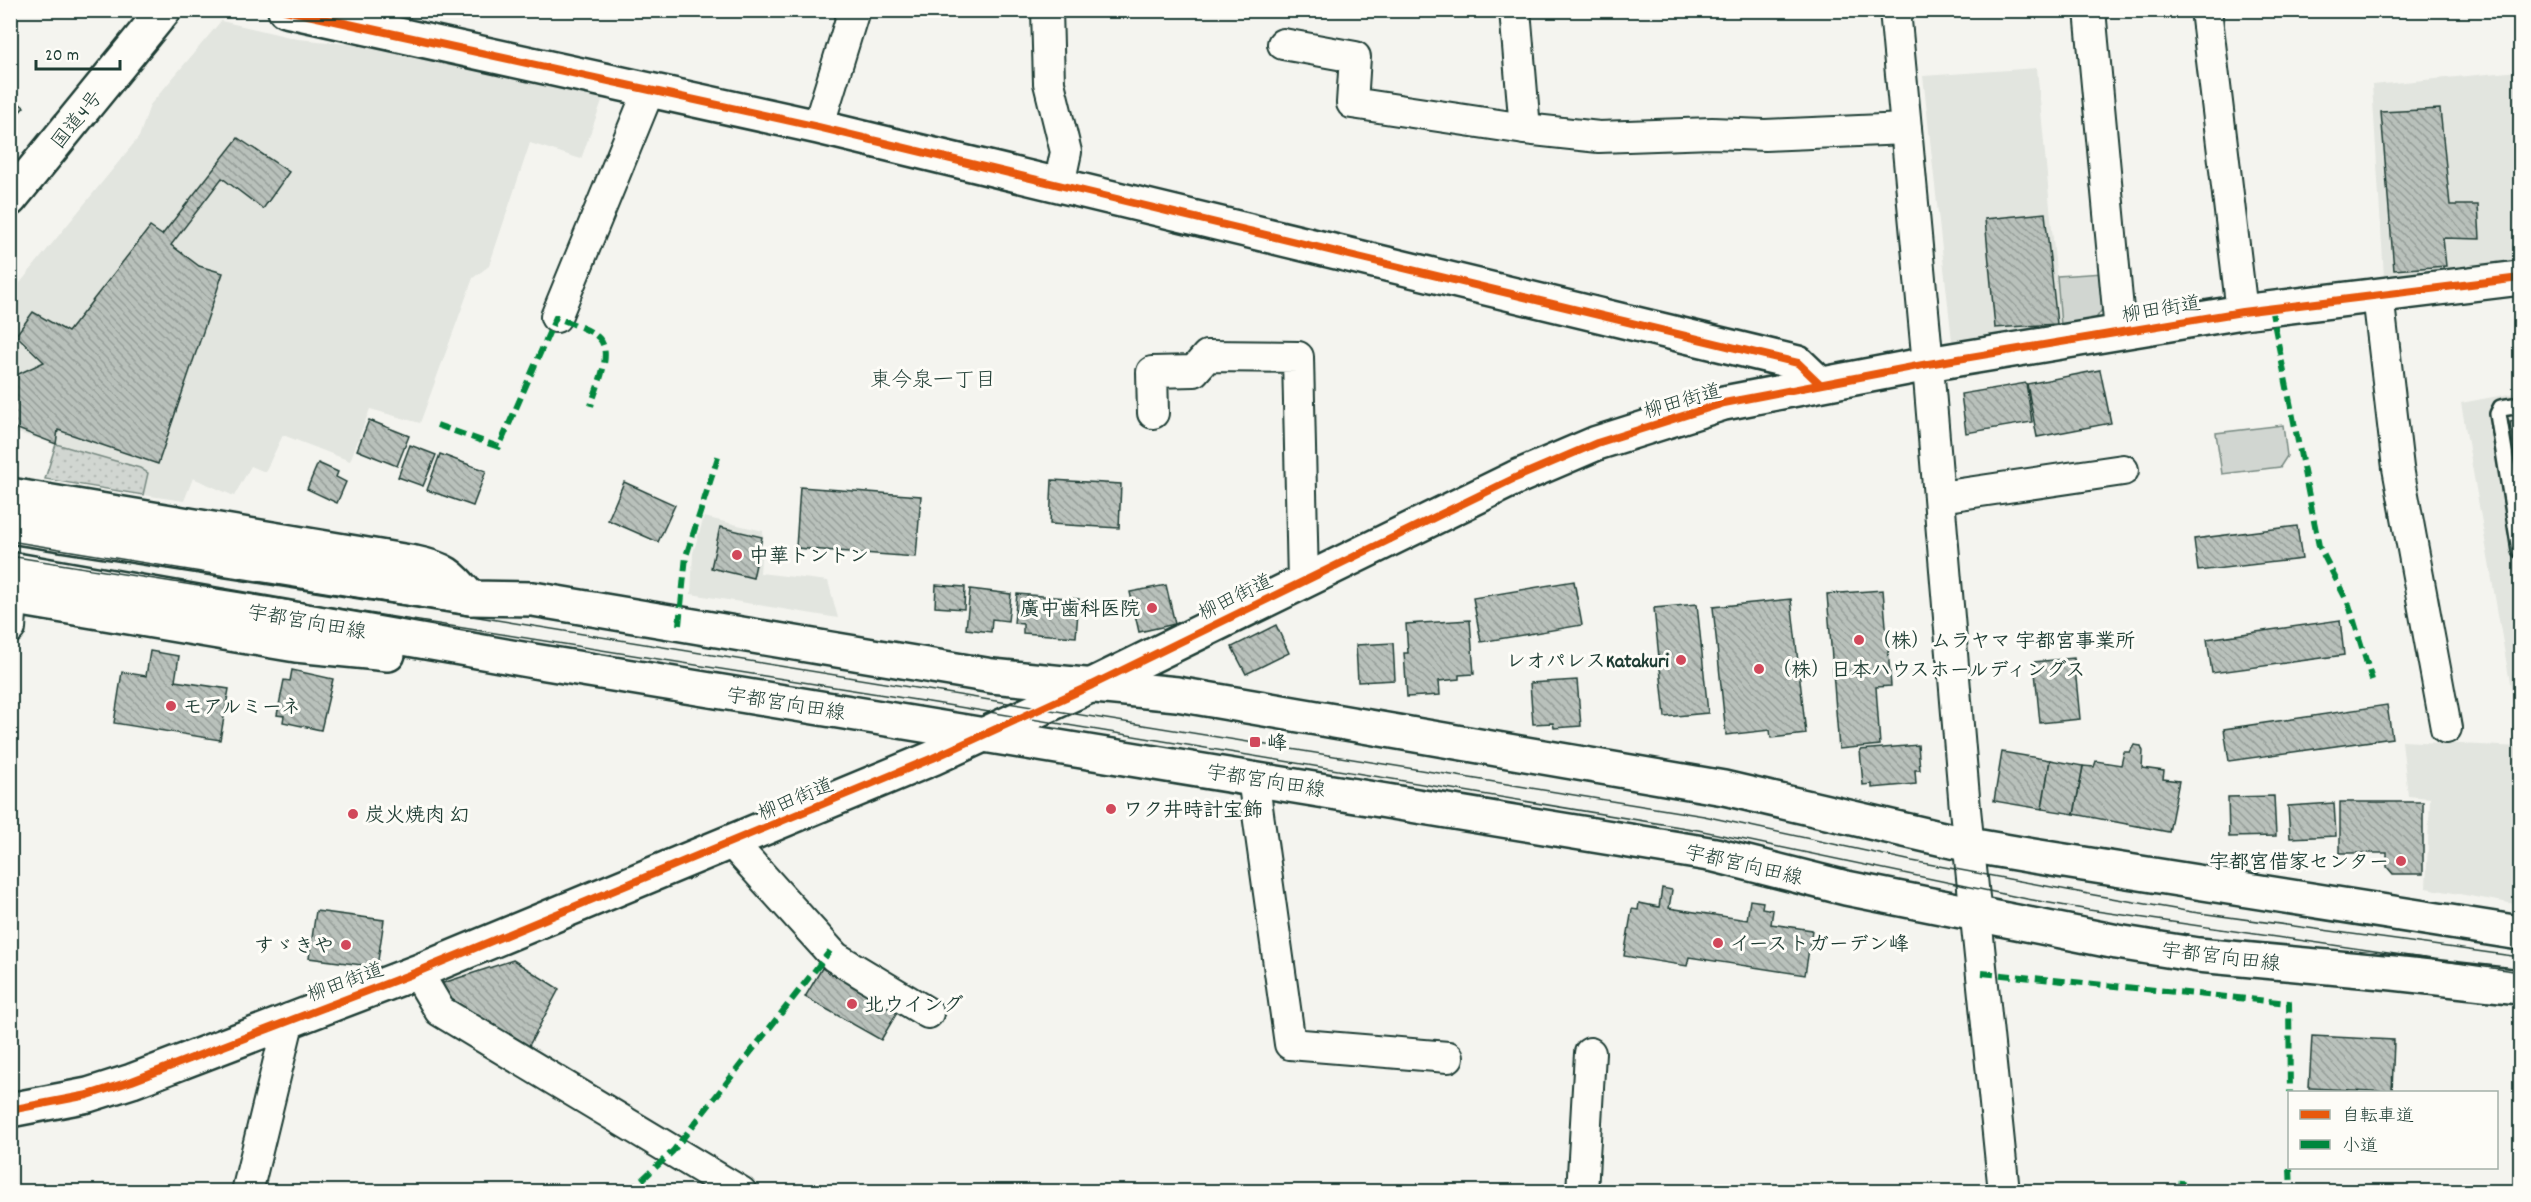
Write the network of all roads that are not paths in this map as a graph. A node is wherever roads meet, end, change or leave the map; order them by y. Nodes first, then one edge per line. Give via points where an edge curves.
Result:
1 (164, 10) edge
2 (285, 10) edge
3 (855, 10) edge
4 (1047, 10) edge
5 (1515, 10) edge
6 (1895, 10) edge
7 (2090, 10) edge
8 (2206, 10) edge
9 (1283, 44) dead end
10 (649, 90) junction
11 (818, 127) junction
12 (1525, 129) junction
13 (1906, 129) junction
14 (1059, 185) junction
15 (10, 200) edge
16 (2520, 278) edge
17 (2378, 295) junction
18 (2242, 312) junction
19 (556, 317) dead end
20 (2120, 331) junction
21 (1928, 364) junction
22 (1820, 384) junction
23 (2520, 405) edge
24 (1153, 413) dead end
25 (2123, 470) dead end
26 (10, 495) edge
27 (1940, 498) junction
28 (20, 527) edge
29 (2520, 550) edge
30 (1302, 582) junction
31 (14, 593) edge
32 (470, 597) junction
33 (1092, 685) junction
34 (2446, 728) dead end
35 (983, 734) junction
36 (1253, 778) junction
37 (732, 843) junction
38 (1969, 844) junction
39 (1976, 915) junction
40 (2520, 933) edge
41 (417, 972) junction
42 (2520, 987) edge
43 (928, 1013) dead end
44 (290, 1019) junction
45 (1590, 1053) dead end
46 (1448, 1057) dead end
47 (10, 1110) edge
48 (247, 1191) edge
49 (741, 1191) edge
50 (1582, 1191) edge
51 (2004, 1191) edge

1 - 15 main road, 国道4号
2 - 10 main road
3 - 11 street
4 - 14 street via 1049,83 1066,152
5 - 12 street
6 - 13 street
7 - 20 street
8 - 18 street
9 - 12 street via 1355,57 1352,103
10 - 11 main road
10 - 19 street
11 - 14 main road
12 - 13 street via 1599,137
13 - 21 street
14 - 22 main road via 1798,363
16 - 17 main road, 柳田街道
17 - 18 main road, 柳田街道
17 - 34 street via 2398,468
18 - 20 main road, 柳田街道
20 - 21 main road, 柳田街道
21 - 22 main road, 柳田街道
21 - 27 street
22 - 30 main road, 柳田街道 via 1724,404 1597,443 1515,478
23 - 29 lane via 2502,408 2498,414
24 - 30 street via 1152,372 1194,371 1207,356 1298,357
25 - 27 street
26 - 32 main road via 415,563 441,569
27 - 38 street
28 - 32 main road
30 - 33 main road, 柳田街道
31 - 35 main road, 宇都宮向田線 via 534,661
32 - 33 main road via 532,599 992,676
33 - 35 main road, 柳田街道
33 - 38 main road via 1177,694 1725,788
35 - 36 main road, 宇都宮向田線
35 - 37 main road, 柳田街道
36 - 39 main road, 宇都宮向田線 via 1715,855
36 - 46 street via 1290,1044
37 - 41 main road, 柳田街道
37 - 43 street via 834,957
38 - 39 street
38 - 40 main road
39 - 42 main road, 宇都宮向田線 via 2198,955
39 - 51 street
41 - 44 main road, 柳田街道
41 - 49 street via 440,1011
44 - 47 main road, 柳田街道 via 132,1081 88,1095
44 - 48 street
45 - 50 street

